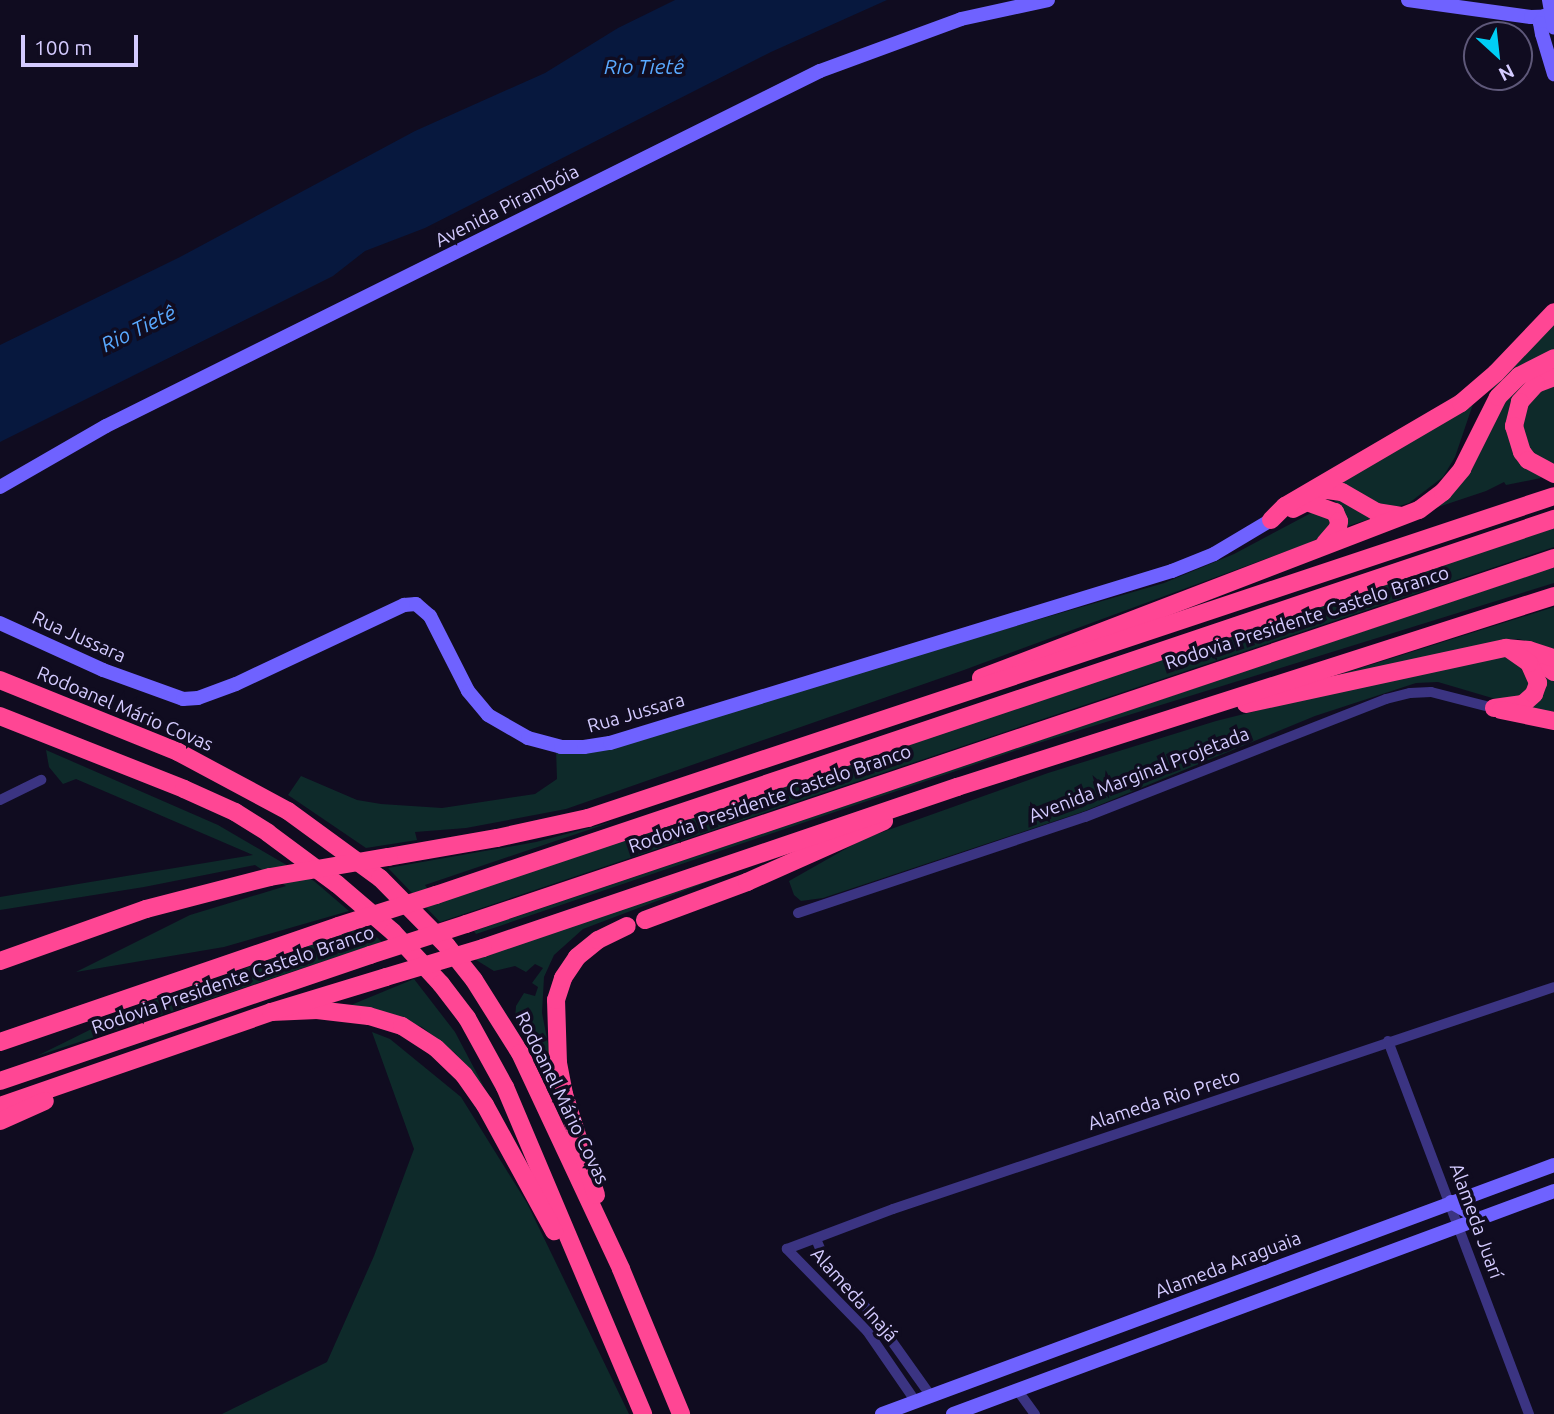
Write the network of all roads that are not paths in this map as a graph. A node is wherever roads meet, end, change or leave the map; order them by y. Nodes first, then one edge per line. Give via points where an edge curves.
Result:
1 (1048, 0) edge
2 (1408, 0) edge
3 (1549, 0) edge
4 (1546, 21) edge
5 (1554, 74) edge
6 (1554, 312) edge
7 (1554, 358) edge
8 (1496, 373) junction
9 (1554, 377) edge
10 (1554, 474) edge
11 (0, 487) edge
12 (1305, 494) junction
13 (1554, 496) edge
14 (1429, 504) junction
15 (1554, 512) edge
16 (1403, 516) junction
17 (1554, 519) edge
18 (1271, 520) junction
19 (1318, 548) junction
20 (1554, 558) edge
21 (1554, 596) edge
22 (1249, 597) junction
23 (0, 624) edge
24 (1512, 648) junction
25 (1554, 658) edge
26 (1554, 672) edge
27 (0, 680) edge
28 (943, 701) junction
29 (1494, 708) junction
30 (0, 716) edge
31 (1167, 718) junction
32 (1554, 721) edge
33 (41, 780) dead end
34 (0, 800) edge
35 (909, 803) junction
36 (798, 913) dead end
37 (645, 920) dead end
38 (627, 926) dead end
39 (0, 961) edge
40 (1554, 987) edge
41 (271, 1012) junction
42 (1388, 1041) junction
43 (0, 1042) edge
44 (128, 1061) junction
45 (0, 1081) edge
46 (0, 1106) edge
47 (0, 1121) edge
48 (1554, 1165) edge
49 (1554, 1191) edge
50 (1451, 1202) junction
51 (1404, 1219) junction
52 (1480, 1219) junction
53 (1382, 1227) junction
54 (1460, 1227) junction
55 (817, 1240) junction
56 (1408, 1244) junction
57 (787, 1250) joint
58 (1390, 1252) junction
59 (621, 1269) junction
60 (594, 1304) junction
61 (1034, 1358) junction
62 (1043, 1383) junction
63 (1018, 1391) junction
64 (931, 1396) junction
65 (918, 1408) edge
66 (643, 1414) edge
67 (681, 1414) edge
68 (882, 1414) edge
69 (953, 1414) edge
70 (1035, 1414) edge
71 (1529, 1414) edge

1 - 11 main road, Avenida Pirambóia via 961,19 820,71 106,426
2 - 4 main road
3 - 4 main road, bridge
4 - 5 main road
6 - 8 highway
7 - 14 highway via 1519,376 1497,397 1462,469
8 - 12 highway via 1444,415
8 - 14 highway via 1454,469
9 - 10 highway via 1536,384 1520,402 1514,426 1528,460
12 - 16 highway via 1327,489 1342,492 1376,512
12 - 18 highway
13 - 22 highway
14 - 16 highway
15 - 22 highway via 1280,592
16 - 19 highway
17 - 43 highway, Rodovia Presidente Castelo Branco, bridge
18 - 19 highway via 1307,502 1330,508 1338,517 1338,528
18 - 23 main road, Rua Jussara via 1214,554 1172,571 610,743 584,747 561,747 528,738 488,715 463,682 430,616 416,604 404,605 236,684 183,699 103,670
19 - 28 highway via 1003,667
20 - 45 highway, Rodovia Presidente Castelo Branco, bridge
21 - 31 highway
22 - 28 highway
24 - 25 highway
24 - 26 highway
24 - 29 highway via 1529,663 1538,684 1523,704
24 - 31 highway via 1323,690
27 - 59 highway, Rodoanel Mário Covas via 215,769 288,811 380,878 447,946 498,1015
28 - 39 highway, bridge via 588,818 270,877 146,909
29 - 32 highway
29 - 36 street, Avenida Marginal Projetada via 1431,692 1386,699 1085,817
30 - 60 highway via 235,812 337,884 393,932 441,984 489,1054
31 - 35 highway
33 - 34 street
35 - 37 highway via 874,827 829,848
35 - 41 highway, bridge via 483,948
38 - 59 highway via 598,940 570,966 559,988 555,1023 564,1094
40 - 42 street, Alameda Rio Preto
41 - 44 highway
41 - 60 highway via 317,1010 369,1016 402,1026 436,1048 464,1075 485,1105
42 - 50 street, Alameda Juarí
42 - 55 street, Alameda Rio Preto via 893,1209
44 - 46 highway
44 - 47 highway
48 - 50 main road, Alameda Araguaia
49 - 52 main road
50 - 51 main road, Alameda Araguaia
50 - 52 main road
50 - 54 street, Alameda Juarí
51 - 53 main road, Alameda Araguaia
51 - 56 main road via 1397,1232 1399,1240
52 - 54 main road
53 - 58 main road via 1393,1238
53 - 61 main road, Alameda Araguaia
54 - 56 main road
54 - 71 street, Alameda Juarí
55 - 57 street, Alameda Rio Preto
55 - 64 street, Alameda Inajá via 826,1263 876,1319
56 - 58 main road
57 - 65 street, Alameda Inajá via 867,1331
58 - 62 main road
59 - 67 highway, Rodoanel Mário Covas
60 - 66 highway
61 - 62 main road via 1048,1367
61 - 64 main road, Alameda Araguaia
62 - 63 main road
63 - 69 main road
63 - 70 street
64 - 65 main road, Alameda Araguaia
65 - 68 main road, Alameda Araguaia

